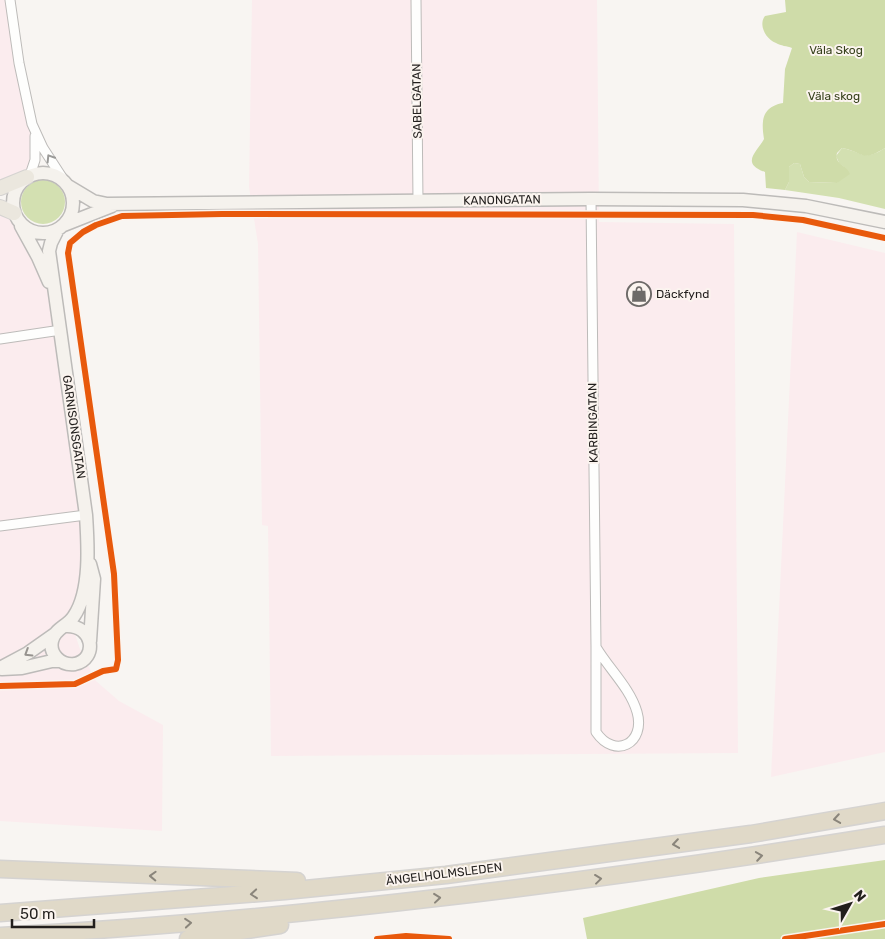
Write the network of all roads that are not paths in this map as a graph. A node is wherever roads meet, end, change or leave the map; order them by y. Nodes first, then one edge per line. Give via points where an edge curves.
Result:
1 (10, 0) edge
2 (416, 0) edge
3 (35, 133) junction
4 (28, 176) junction
5 (67, 184) junction
6 (0, 188) edge
7 (592, 199) junction
8 (418, 201) junction
9 (117, 204) junction
10 (0, 207) edge
11 (16, 217) junction
12 (885, 222) edge
13 (61, 227) junction
14 (56, 300) junction
15 (61, 330) junction
16 (0, 339) edge
17 (86, 515) junction
18 (0, 526) edge
19 (88, 554) junction
20 (66, 626) junction
21 (55, 634) junction
22 (90, 640) junction
23 (596, 647) junction
24 (60, 661) junction
25 (0, 668) edge
26 (885, 812) edge
27 (885, 836) edge
28 (0, 869) edge
29 (359, 884) junction
30 (410, 901) junction
31 (0, 913) edge
32 (0, 936) edge
33 (188, 939) edge

1 - 3 street via 26,101
2 - 8 street, SABELGATAN
3 - 4 street via 35,160
5 -> 3 street
4 - 5 street via 52,174
4 - 6 main road
4 - 11 street via 15,189 12,205
5 - 9 street, KANONGATAN via 93,201
5 - 13 street via 73,206 72,213
7 - 8 street, KANONGATAN
7 - 12 street, KANONGATAN via 783,203
7 - 23 street, KARBINGATAN
8 - 9 street, KANONGATAN
9 - 13 street, KANONGATAN
10 - 11 main road
11 - 13 street via 23,226 36,233
11 - 14 street, GARNISONSGATAN via 34,248
13 - 14 street, GARNISONSGATAN via 49,251
14 - 15 street, GARNISONSGATAN
15 - 16 street
15 - 17 street, GARNISONSGATAN
17 - 18 street
17 - 19 street, GARNISONSGATAN
19 - 20 street, GARNISONSGATAN via 80,604
19 - 22 street, GARNISONSGATAN via 94,579
20 - 21 street, GARNISONSGATAN
20 - 22 street via 81,628
21 - 24 street via 52,649
21 -> 25 street, GARNISONSGATAN
22 - 24 street, GARNISONSGATAN via 90,648 82,661 67,664
23 - 23 street, KARBINGATAN via 596,732 608,743 625,746 636,734 637,711
24 - 25 street, GARNISONSGATAN via 22,668
26 -> 29 highway, ÄNGELHOLMSLEDEN via 628,851
30 -> 27 highway, ÄNGELHOLMSLEDEN via 634,874
29 -> 28 highway
29 -> 31 highway, ÄNGELHOLMSLEDEN
32 -> 30 highway, ÄNGELHOLMSLEDEN via 222,920
30 - 33 highway via 354,917

